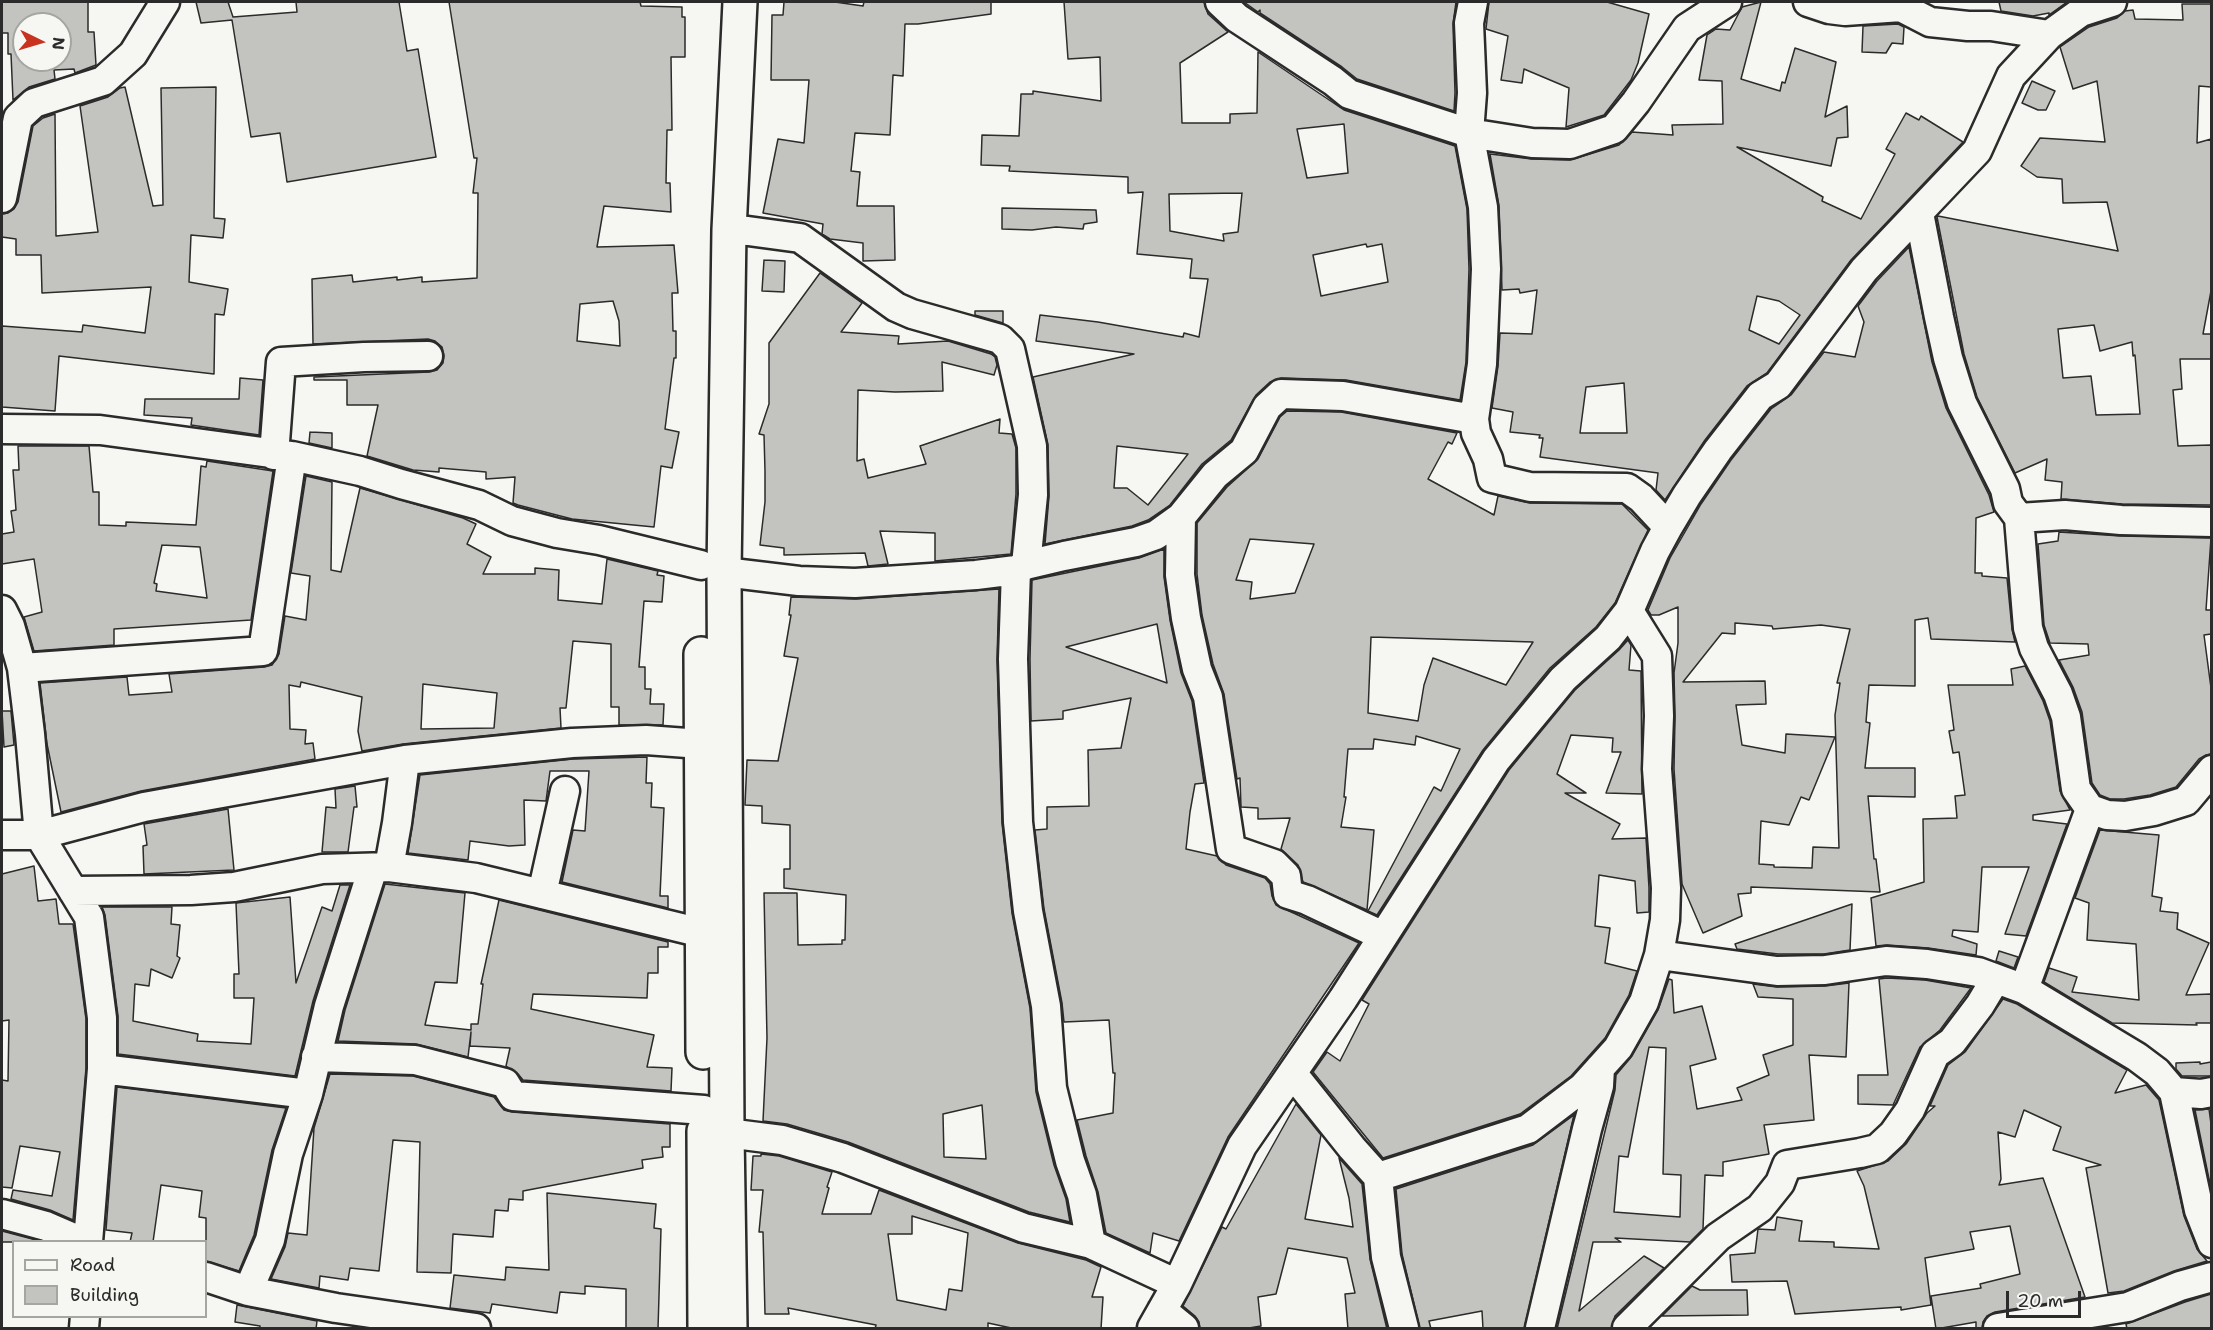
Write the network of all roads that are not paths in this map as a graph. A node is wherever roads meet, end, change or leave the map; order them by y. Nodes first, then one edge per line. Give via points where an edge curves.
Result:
1 (165, 2) edge
2 (718, 2) edge
3 (740, 2) edge
4 (1220, 2) edge
5 (1473, 2) edge
6 (1727, 2) edge
7 (1808, 2) edge
8 (2112, 2) edge
9 (2049, 35) junction
10 (1469, 133) junction
11 (2, 198) edge
12 (1919, 213) junction
13 (729, 230) junction
14 (428, 356) dead end
15 (1474, 419) junction
16 (2, 429) edge
17 (283, 456) junction
18 (1181, 517) junction
19 (2019, 518) junction
20 (2211, 522) edge
21 (1668, 527) junction
22 (713, 568) junction
23 (1021, 568) junction
24 (2, 610) edge
25 (1629, 611) junction
26 (22, 668) junction
27 (701, 744) junction
28 (405, 760) junction
29 (2211, 770) edge
30 (565, 791) dead end
31 (2090, 809) junction
32 (2, 835) edge
33 (39, 835) junction
34 (381, 867) junction
35 (73, 891) junction
36 (542, 894) junction
37 (702, 933) junction
38 (1383, 936) junction
39 (1659, 955) junction
40 (1995, 980) junction
41 (2024, 989) junction
42 (316, 1058) junction
43 (1600, 1068) junction
44 (102, 1069) junction
45 (1293, 1074) junction
46 (2174, 1092) junction
47 (2211, 1092) edge
48 (308, 1094) junction
49 (704, 1110) junction
50 (727, 1133) junction
51 (1378, 1177) junction
52 (2, 1214) edge
53 (78, 1240) edge
54 (88, 1240) edge
55 (2211, 1243) edge
56 (1091, 1244) junction
57 (207, 1277) edge
58 (2211, 1277) edge
59 (1177, 1284) junction
60 (248, 1291) junction
61 (1157, 1319) edge
62 (426, 1325) edge
63 (476, 1329) edge
64 (705, 1329) edge
65 (730, 1329) edge
66 (1184, 1329) edge
67 (1404, 1329) edge
68 (1540, 1329) edge
69 (1627, 1329) edge
70 (1998, 1329) edge

1 - 11 street via 133,54 103,81 34,103 18,118
2 - 22 street via 709,234
3 - 13 street
4 - 10 street via 1237,18 1349,94
5 - 10 street via 1469,23
6 - 10 street via 1687,28 1614,129 1570,144
7 - 9 street via 1845,11 1901,7 1930,22
8 - 9 street via 2081,12
9 - 12 street via 2011,76 1977,151
10 - 15 street via 1483,207 1486,269 1482,364
12 - 19 street via 1943,338 1962,403 2005,489 2008,503
12 - 21 street via 1864,270 1778,385 1760,396 1705,468
13 - 22 street
13 - 23 street via 800,238 896,307 1000,339 1010,349 1032,446 1033,495
14 - 17 street via 280,362
15 - 18 street via 1343,396 1281,393 1267,407 1244,451 1215,475
15 - 21 street via 1492,478 1530,487 1627,488
16 - 17 street via 100,430
17 - 22 street via 360,471 479,505 512,521 557,533
17 - 26 street via 263,651
18 - 23 street via 1156,535 1136,542
18 - 38 street via 1180,575 1186,618 1197,669 1208,697 1231,849 1274,864 1286,876 1288,894
19 - 20 street via 2065,515
19 - 31 street via 2028,628 2066,717 2076,789
21 - 25 street
22 - 23 street via 799,581 855,583
22 - 27 street
22 - 50 street
23 - 56 street via 1013,659 1018,822 1026,900 1046,1006 1052,1088 1082,1195
24 - 26 street
25 - 38 street via 1608,638 1563,679 1496,760
25 - 39 street via 1657,656 1657,770 1666,888
26 - 33 street
27 - 28 street via 646,740 572,742
27 - 37 street
28 - 33 street via 144,807
28 - 34 street via 398,823
29 - 31 street via 2186,801 2125,816
30 - 36 street
31 - 41 street
32 - 33 street
33 - 35 street
34 - 35 street via 322,869 234,887
34 - 36 street via 476,878
34 - 42 street via 328,1006
35 - 44 street via 89,917 102,1018
36 - 37 street
37 - 49 street
38 - 45 street
39 - 40 street via 1778,971 1826,970 1886,961 1961,969
39 - 43 street via 1644,1002 1618,1048
40 - 41 street
40 - 69 street via 1952,1042 1935,1054 1910,1110 1893,1134 1877,1149 1787,1165 1780,1183 1760,1208 1718,1237
41 - 46 street via 2137,1057
42 - 48 street
42 - 49 street via 415,1060 505,1083 513,1096
43 - 51 street via 1582,1088 1528,1129
43 - 68 street via 1599,1086
44 - 48 street
44 - 54 street
45 - 51 street
45 - 59 street via 1242,1146
46 - 47 street
46 - 55 street via 2199,1210
48 - 60 street via 288,1154 270,1240
49 - 64 street
50 - 56 street via 782,1140 843,1158 1024,1228
50 - 65 street
51 - 67 street via 1386,1257
52 - 53 street
56 - 59 street
57 - 60 street
58 - 70 street via 2128,1307
59 - 61 street
60 - 62 street
61 - 66 street
62 - 63 street

